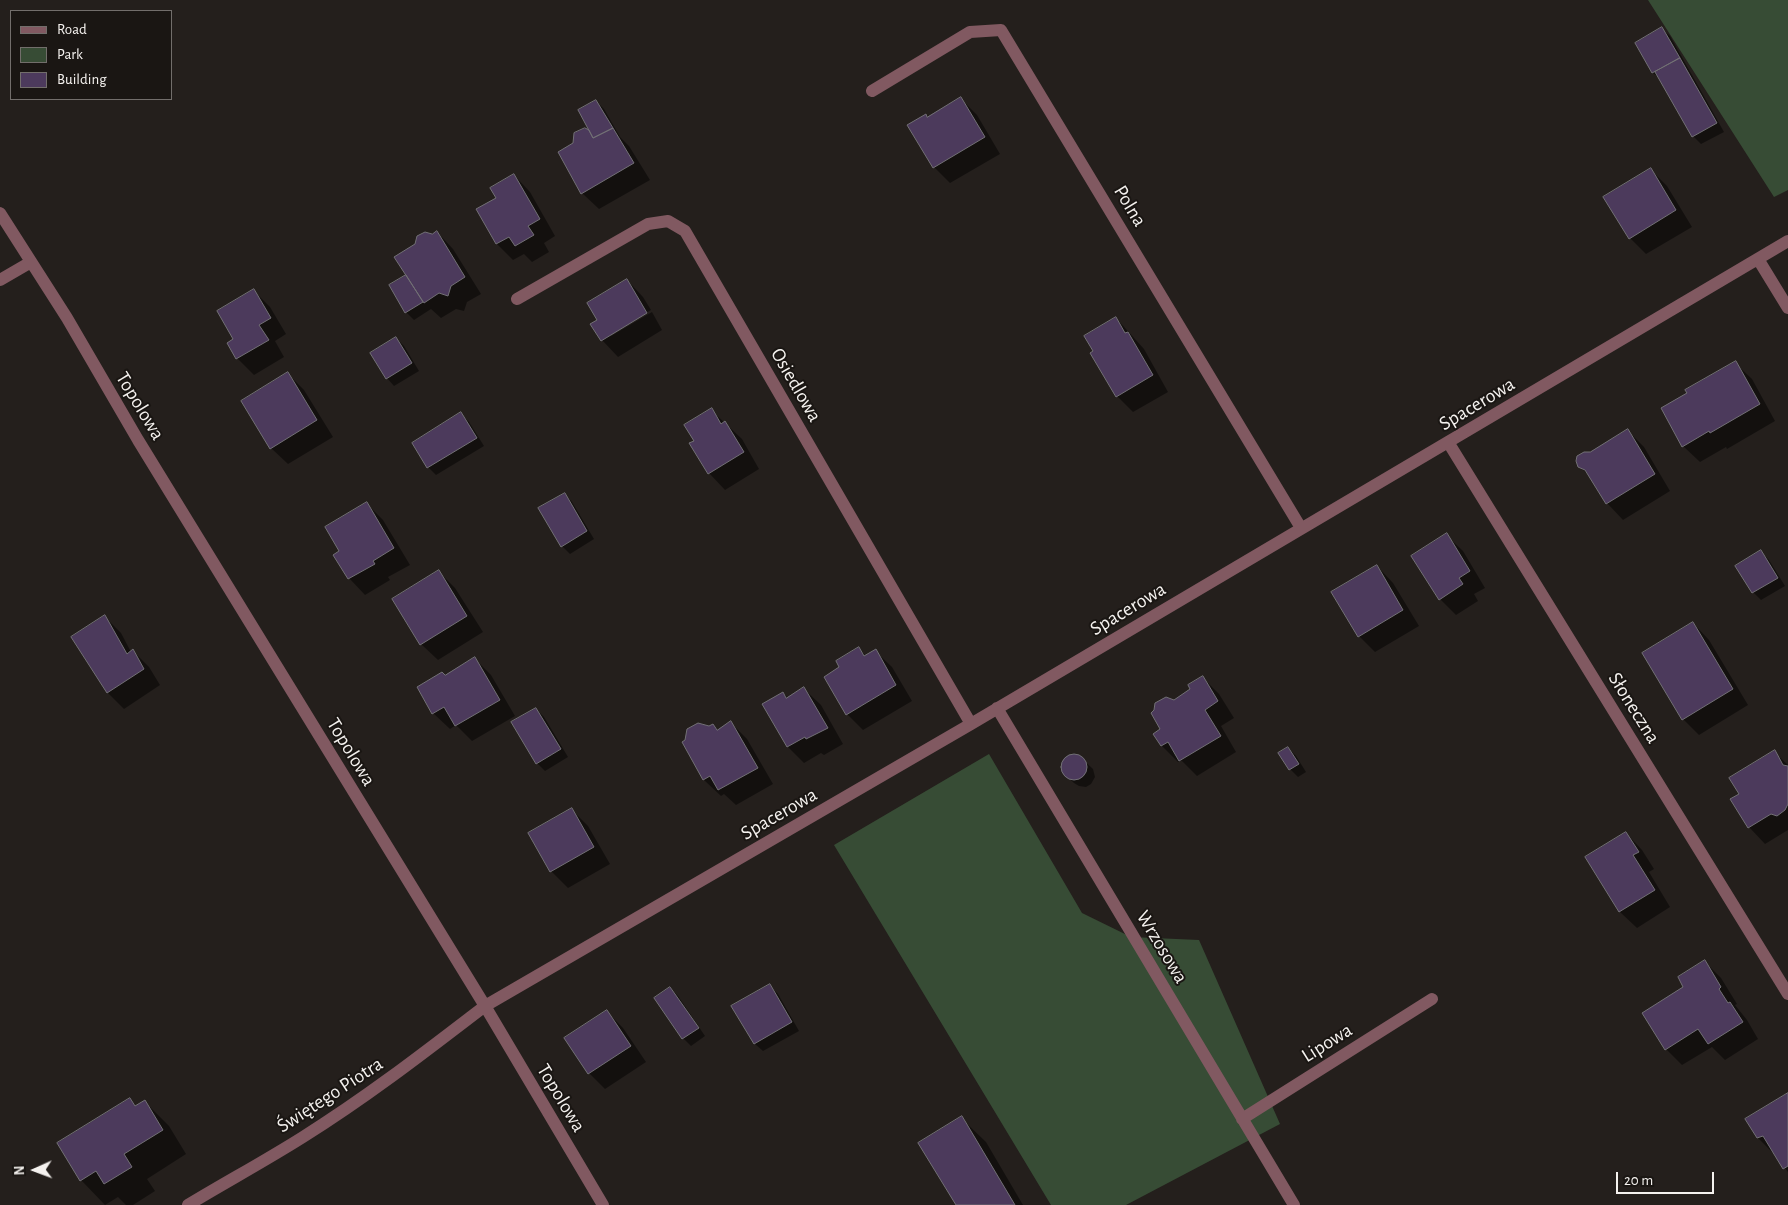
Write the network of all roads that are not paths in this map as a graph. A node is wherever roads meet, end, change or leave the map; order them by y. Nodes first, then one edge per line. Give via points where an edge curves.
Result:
1 (872, 91) dead end
2 (0, 213) edge
3 (1788, 241) edge
4 (1758, 259) junction
5 (31, 262) junction
6 (0, 280) edge
7 (517, 299) dead end
8 (1788, 308) edge
9 (1448, 442) junction
10 (1301, 528) junction
11 (997, 708) junction
12 (971, 724) junction
13 (1788, 994) edge
14 (1432, 999) dead end
15 (485, 1006) junction
16 (1242, 1119) junction
17 (188, 1205) edge
18 (603, 1205) edge
19 (1294, 1205) edge

1 - 10 street, Polna via 970,32 1002,30
2 - 5 street, Topolowa
3 - 4 street, Spacerowa
4 - 8 street
4 - 9 street, Spacerowa
5 - 6 street
5 - 15 street, Topolowa
7 - 12 street, Osiedlowa via 648,224 668,221 685,231
9 - 10 street, Spacerowa
9 - 13 street, Słoneczna
10 - 11 street, Spacerowa
11 - 12 street, Spacerowa
11 - 16 street, Wrzosowa
12 - 15 street, Spacerowa
14 - 16 street, Lipowa
15 - 17 street, Świętego Piotra via 363,1098
15 - 18 street, Topolowa
16 - 19 street, Wrzosowa

